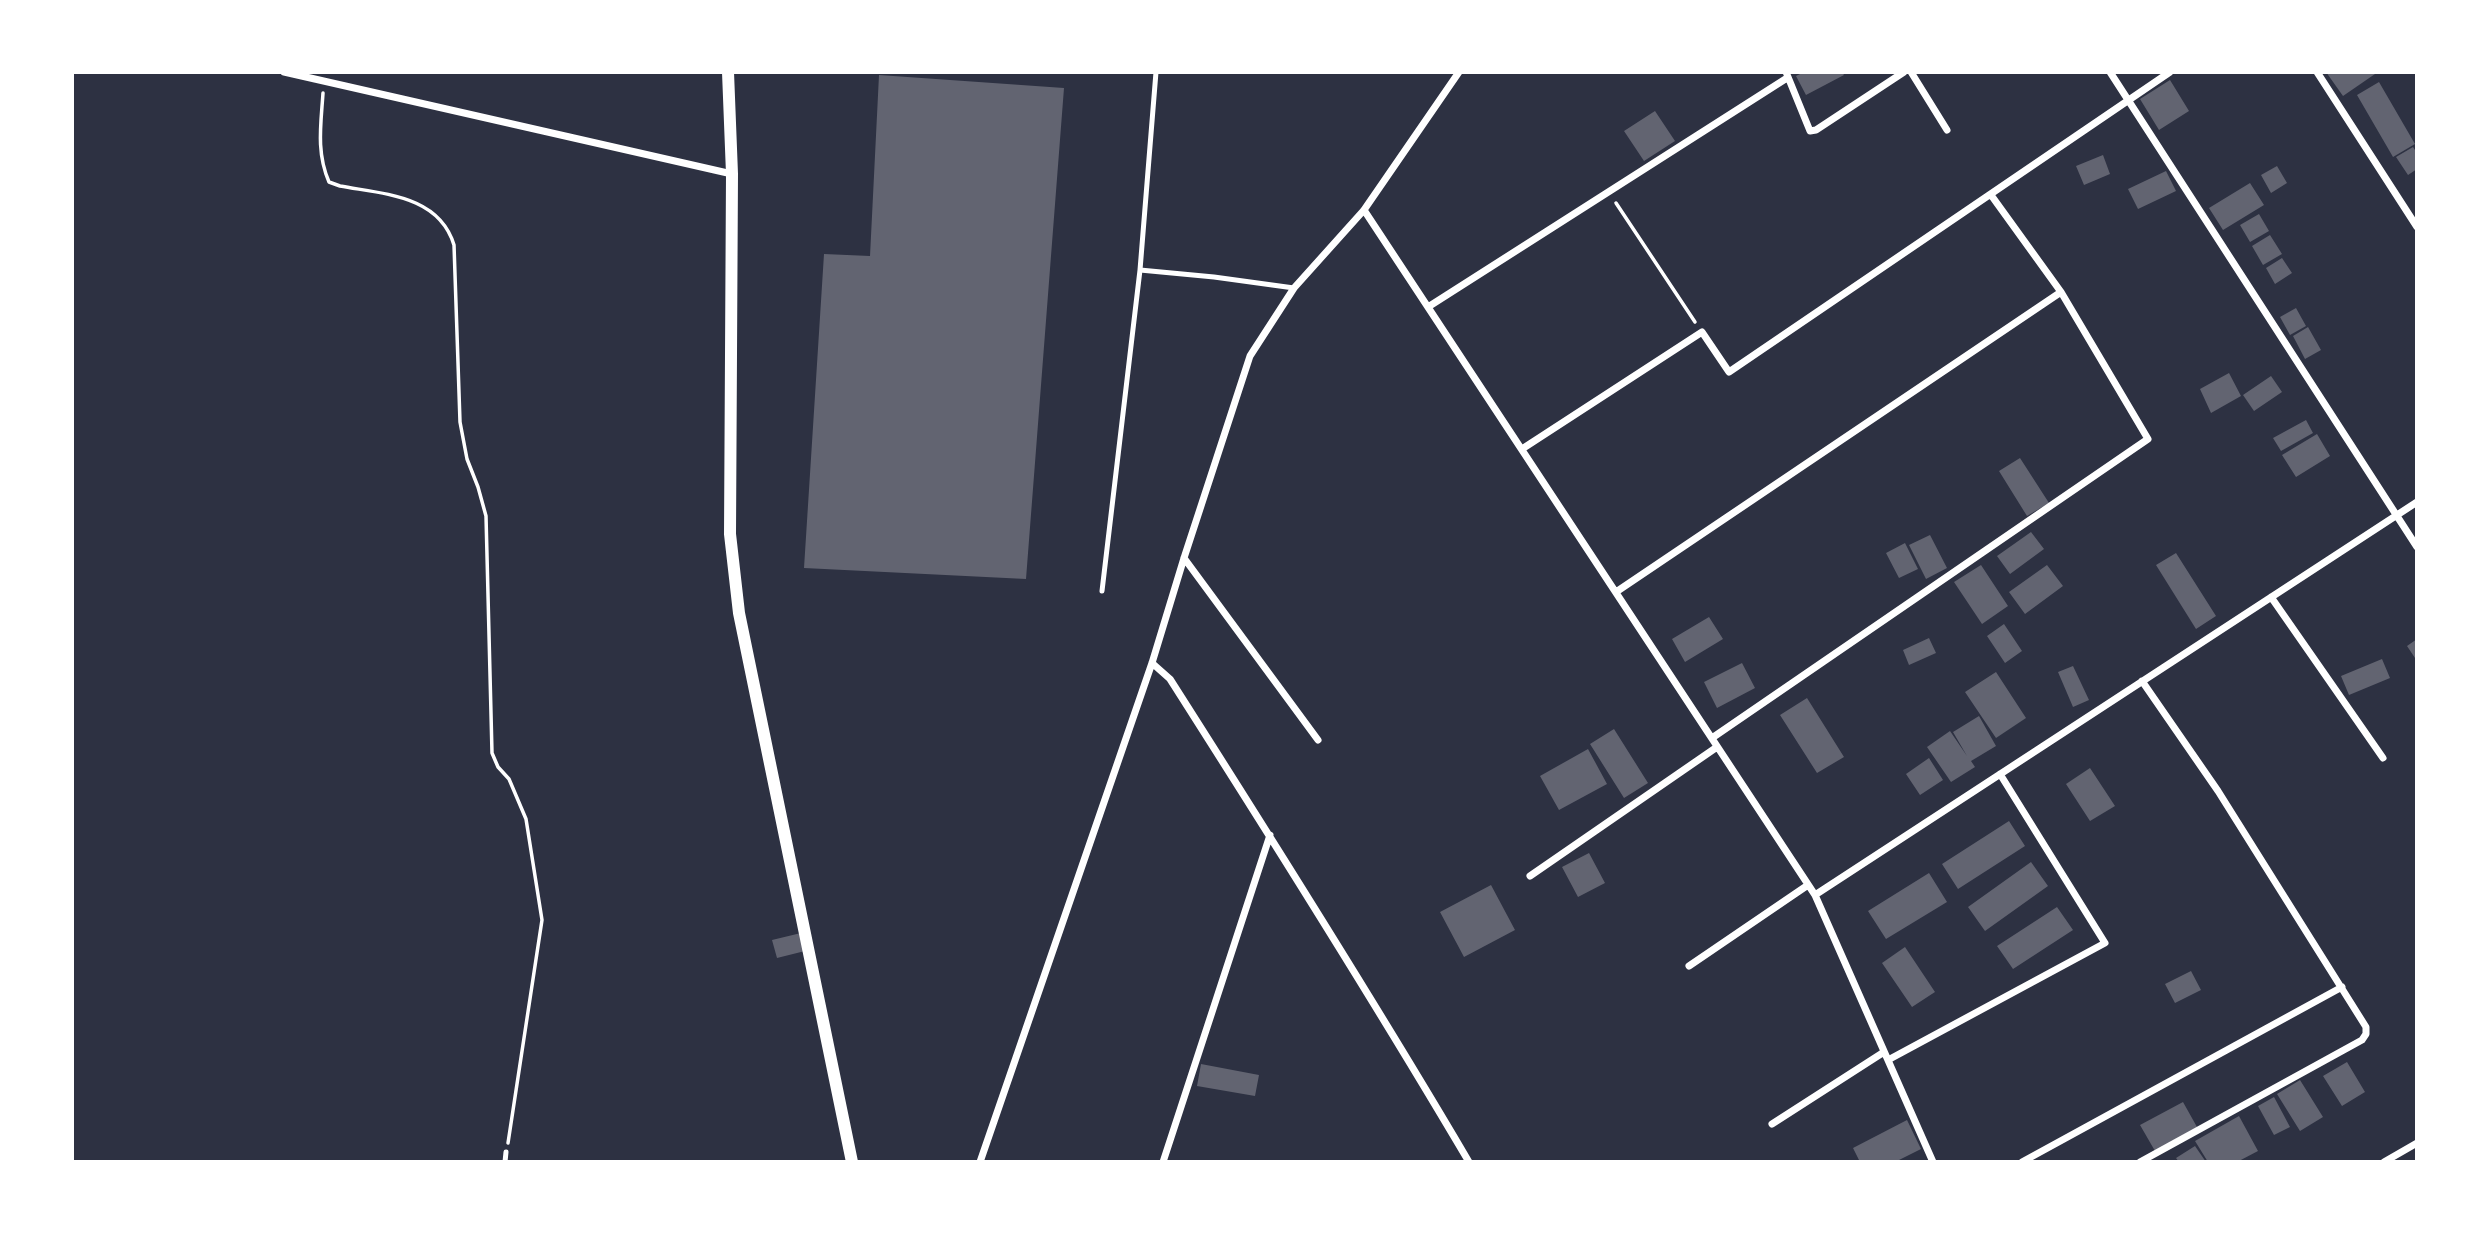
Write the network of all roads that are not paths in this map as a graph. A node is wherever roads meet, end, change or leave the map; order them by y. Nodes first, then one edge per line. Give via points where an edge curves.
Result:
1 (284, 72) edge
2 (728, 72) edge
3 (1156, 72) edge
4 (1459, 72) edge
5 (1904, 72) edge
6 (1911, 72) edge
7 (2110, 72) edge
8 (2171, 72) edge
9 (2317, 72) edge
10 (1787, 75) edge
11 (324, 76) edge
12 (2129, 101) junction
13 (1948, 130) dead end
14 (732, 174) junction
15 (1991, 195) junction
16 (1364, 210) junction
17 (2417, 227) edge
18 (1140, 270) junction
19 (1294, 288) junction
20 (2061, 292) junction
21 (1428, 307) junction
22 (1522, 449) junction
23 (2417, 502) edge
24 (2396, 516) junction
25 (2417, 547) edge
26 (1184, 558) junction
27 (1102, 591) dead end
28 (1616, 592) junction
29 (2272, 597) junction
30 (1153, 663) junction
31 (2142, 681) junction
32 (1712, 738) junction
33 (1318, 740) dead end
34 (1717, 747) junction
35 (2383, 758) dead end
36 (2000, 774) junction
37 (1270, 835) junction
38 (1530, 876) dead end
39 (1808, 885) junction
40 (1815, 895) junction
41 (1689, 966) dead end
42 (2342, 987) junction
43 (1884, 1052) junction
44 (1888, 1060) junction
45 (1772, 1124) dead end
46 (2417, 1143) edge
47 (506, 1152) road end
48 (505, 1162) edge
49 (852, 1162) edge
50 (979, 1162) edge
51 (1163, 1162) edge
52 (1469, 1162) edge
53 (1933, 1162) edge
54 (2022, 1162) edge
55 (2140, 1162) edge
56 (2385, 1162) edge

1 - 11 street
2 - 14 street
3 - 18 lane
4 - 16 street
5 - 10 street via 1810,131
6 - 13 street
7 - 12 street
8 - 12 street
9 - 17 street
10 - 21 street
11 - 14 street
12 - 15 street
12 - 24 street
14 - 49 street via 730,534 738,613
15 - 20 street
15 - 22 street via 1729,372 1702,332
16 - 19 street
16 - 21 street
18 - 19 lane
18 - 27 lane
19 - 26 street via 1250,356
20 - 28 street
20 - 32 street via 2148,439
21 - 22 street
22 - 28 street
23 - 24 street
24 - 25 street
24 - 29 street
26 - 30 street
26 - 33 street
28 - 32 street
29 - 31 street
29 - 35 street
30 - 37 street via 1170,679
30 - 50 street
31 - 36 street
31 - 42 street
32 - 34 street
34 - 38 street
34 - 39 street
36 - 40 street
36 - 44 street via 2105,943
37 - 51 street
37 - 52 street
39 - 40 street
39 - 41 street
40 - 43 street
42 - 54 street
42 - 55 street via 2367,1027 2362,1040
43 - 44 street
43 - 45 street
44 - 53 street
46 - 56 street
47 - 48 lane

